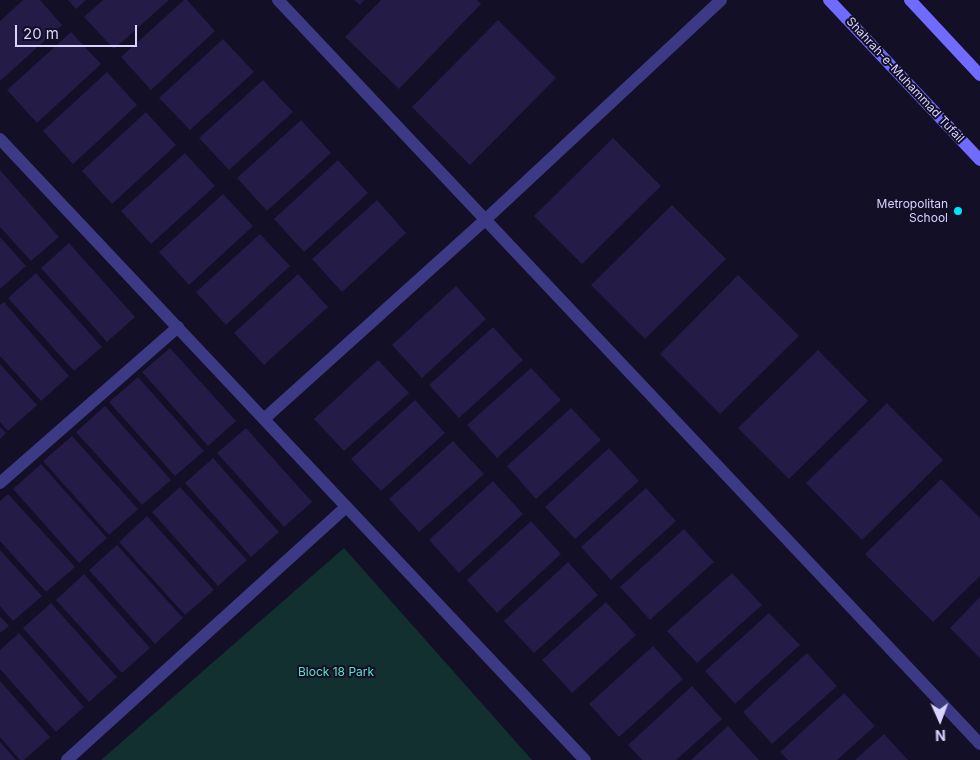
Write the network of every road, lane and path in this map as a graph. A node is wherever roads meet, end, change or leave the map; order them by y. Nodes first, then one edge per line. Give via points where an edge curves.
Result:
1 (278, 0) edge
2 (722, 0) edge
3 (830, 0) edge
4 (910, 0) edge
5 (980, 75) edge
6 (0, 139) edge
7 (980, 160) edge
8 (485, 220) junction
9 (178, 327) junction
10 (264, 419) junction
11 (0, 483) edge
12 (346, 507) junction
13 (980, 744) edge
14 (67, 760) edge
15 (585, 760) edge

1 - 8 street
2 - 8 street
3 - 7 main road, Shahrah-e-Muhammad Tufail
4 - 5 main road
6 - 9 street
8 - 10 street
8 - 13 street
9 - 10 street
9 - 11 street
10 - 12 street
12 - 14 street
12 - 15 street

